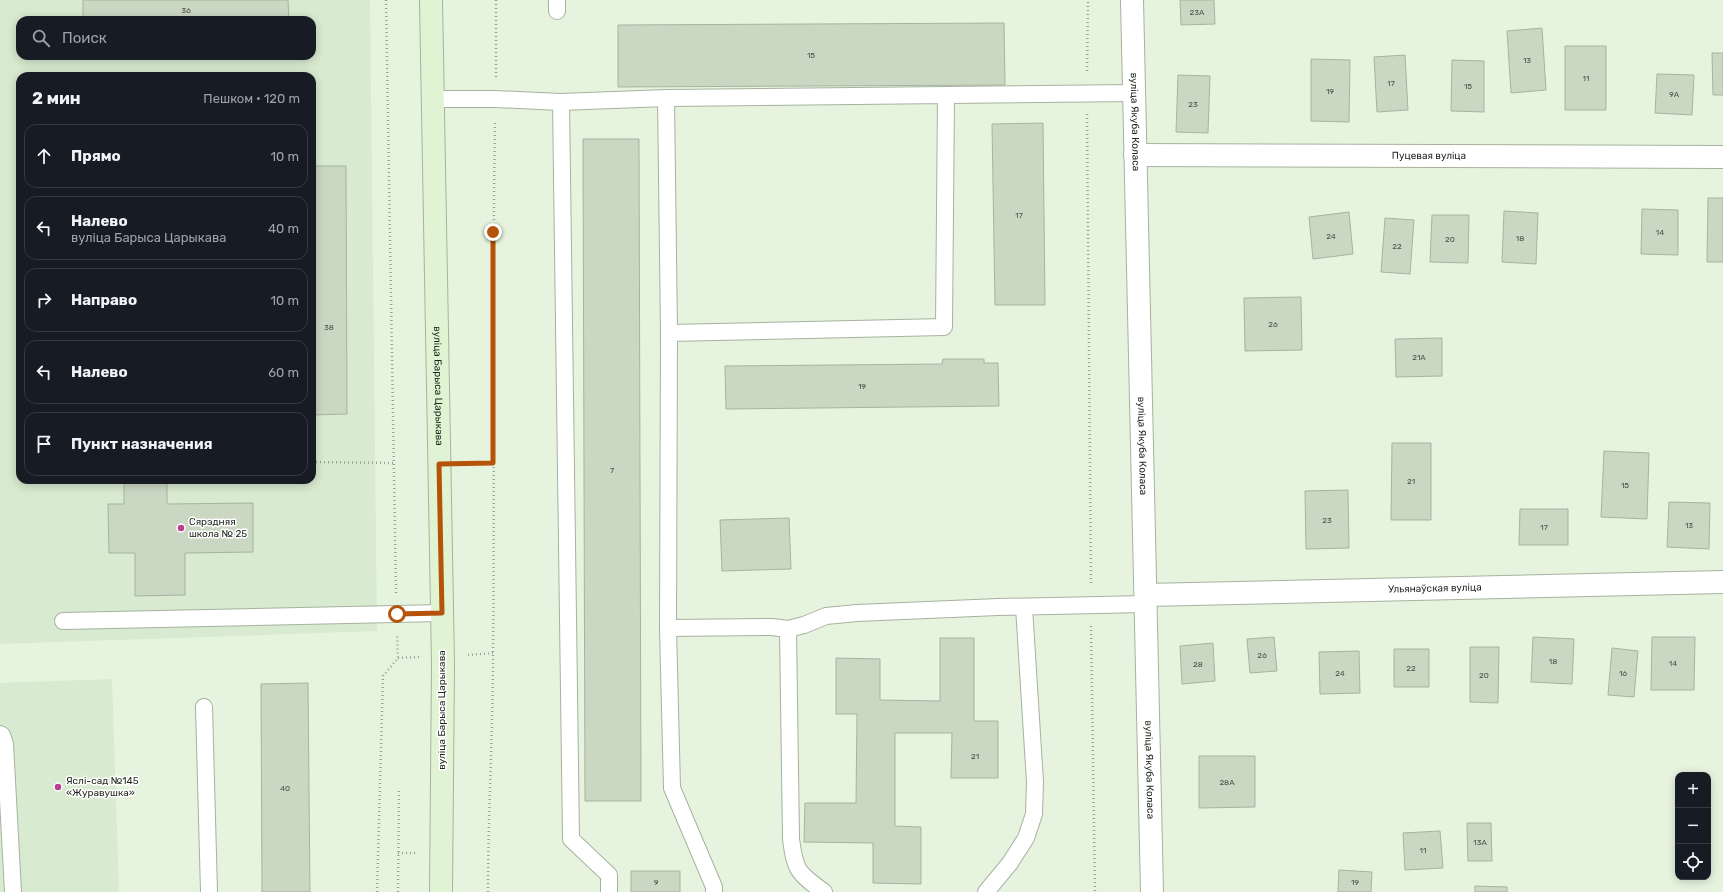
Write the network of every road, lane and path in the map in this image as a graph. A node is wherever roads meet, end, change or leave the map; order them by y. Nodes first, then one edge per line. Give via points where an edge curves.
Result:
1 (386, 0) edge
2 (431, 0) edge
3 (1088, 0) edge
4 (1132, 0) edge
5 (1087, 93) junction
6 (1134, 93) junction
7 (946, 95) junction
8 (666, 98) junction
9 (433, 99) junction
10 (561, 102) junction
11 (1135, 155) junction
12 (1723, 157) edge
13 (493, 232) dead end
14 (669, 333) junction
15 (316, 462) edge
16 (394, 463) junction
17 (493, 463) junction
18 (439, 464) junction
19 (1723, 582) edge
20 (1146, 599) junction
21 (1091, 605) junction
22 (1024, 607) junction
23 (442, 613) junction
24 (397, 614) junction
25 (63, 621) dead end
26 (668, 628) junction
27 (788, 629) junction
28 (204, 707) dead end
29 (0, 734) edge
30 (399, 788) dead end
31 (13, 892) edge
32 (209, 892) edge
33 (377, 892) edge
34 (398, 892) edge
35 (441, 892) edge
36 (488, 892) edge
37 (609, 892) edge
38 (714, 892) edge
39 (824, 892) edge
40 (986, 892) edge
41 (1095, 892) edge
42 (1152, 892) edge

1 - 16 path
2 - 9 main road, вуліца Барыса Царыкава
3 - 5 path
4 - 6 street, вуліца Якуба Коласа
5 - 6 lane
5 - 7 lane
5 - 21 path
6 - 11 street, вуліца Якуба Коласа
7 - 8 lane
7 - 14 lane via 944,327
8 - 10 lane
8 - 14 lane
9 - 10 lane
9 - 18 main road, вуліца Барыса Царыкава
10 - 37 lane via 571,838 608,875
11 - 12 street, Пуцевая вуліца
11 - 20 street, вуліца Якуба Коласа
13 - 17 path
14 - 26 lane
15 - 16 path
16 - 24 path
17 - 18 path
17 - 36 path via 493,653
18 - 23 main road, вуліца Барыса Царыкава
19 - 20 street, Ульянаўская вуліца
20 - 21 lane
20 - 42 street, вуліца Якуба Коласа
21 - 22 lane
21 - 41 path
22 - 27 lane via 857,613 826,616
22 - 40 lane via 1035,782 1034,814 1026,838 1010,863
23 - 24 lane
23 - 35 main road, вуліца Барыса Царыкава
24 - 25 lane
24 - 33 path via 398,658 383,676
26 - 27 lane
26 - 38 lane via 672,788
27 - 39 lane via 791,839 794,862 803,877
28 - 32 lane
29 - 31 lane via 5,744
30 - 34 path

